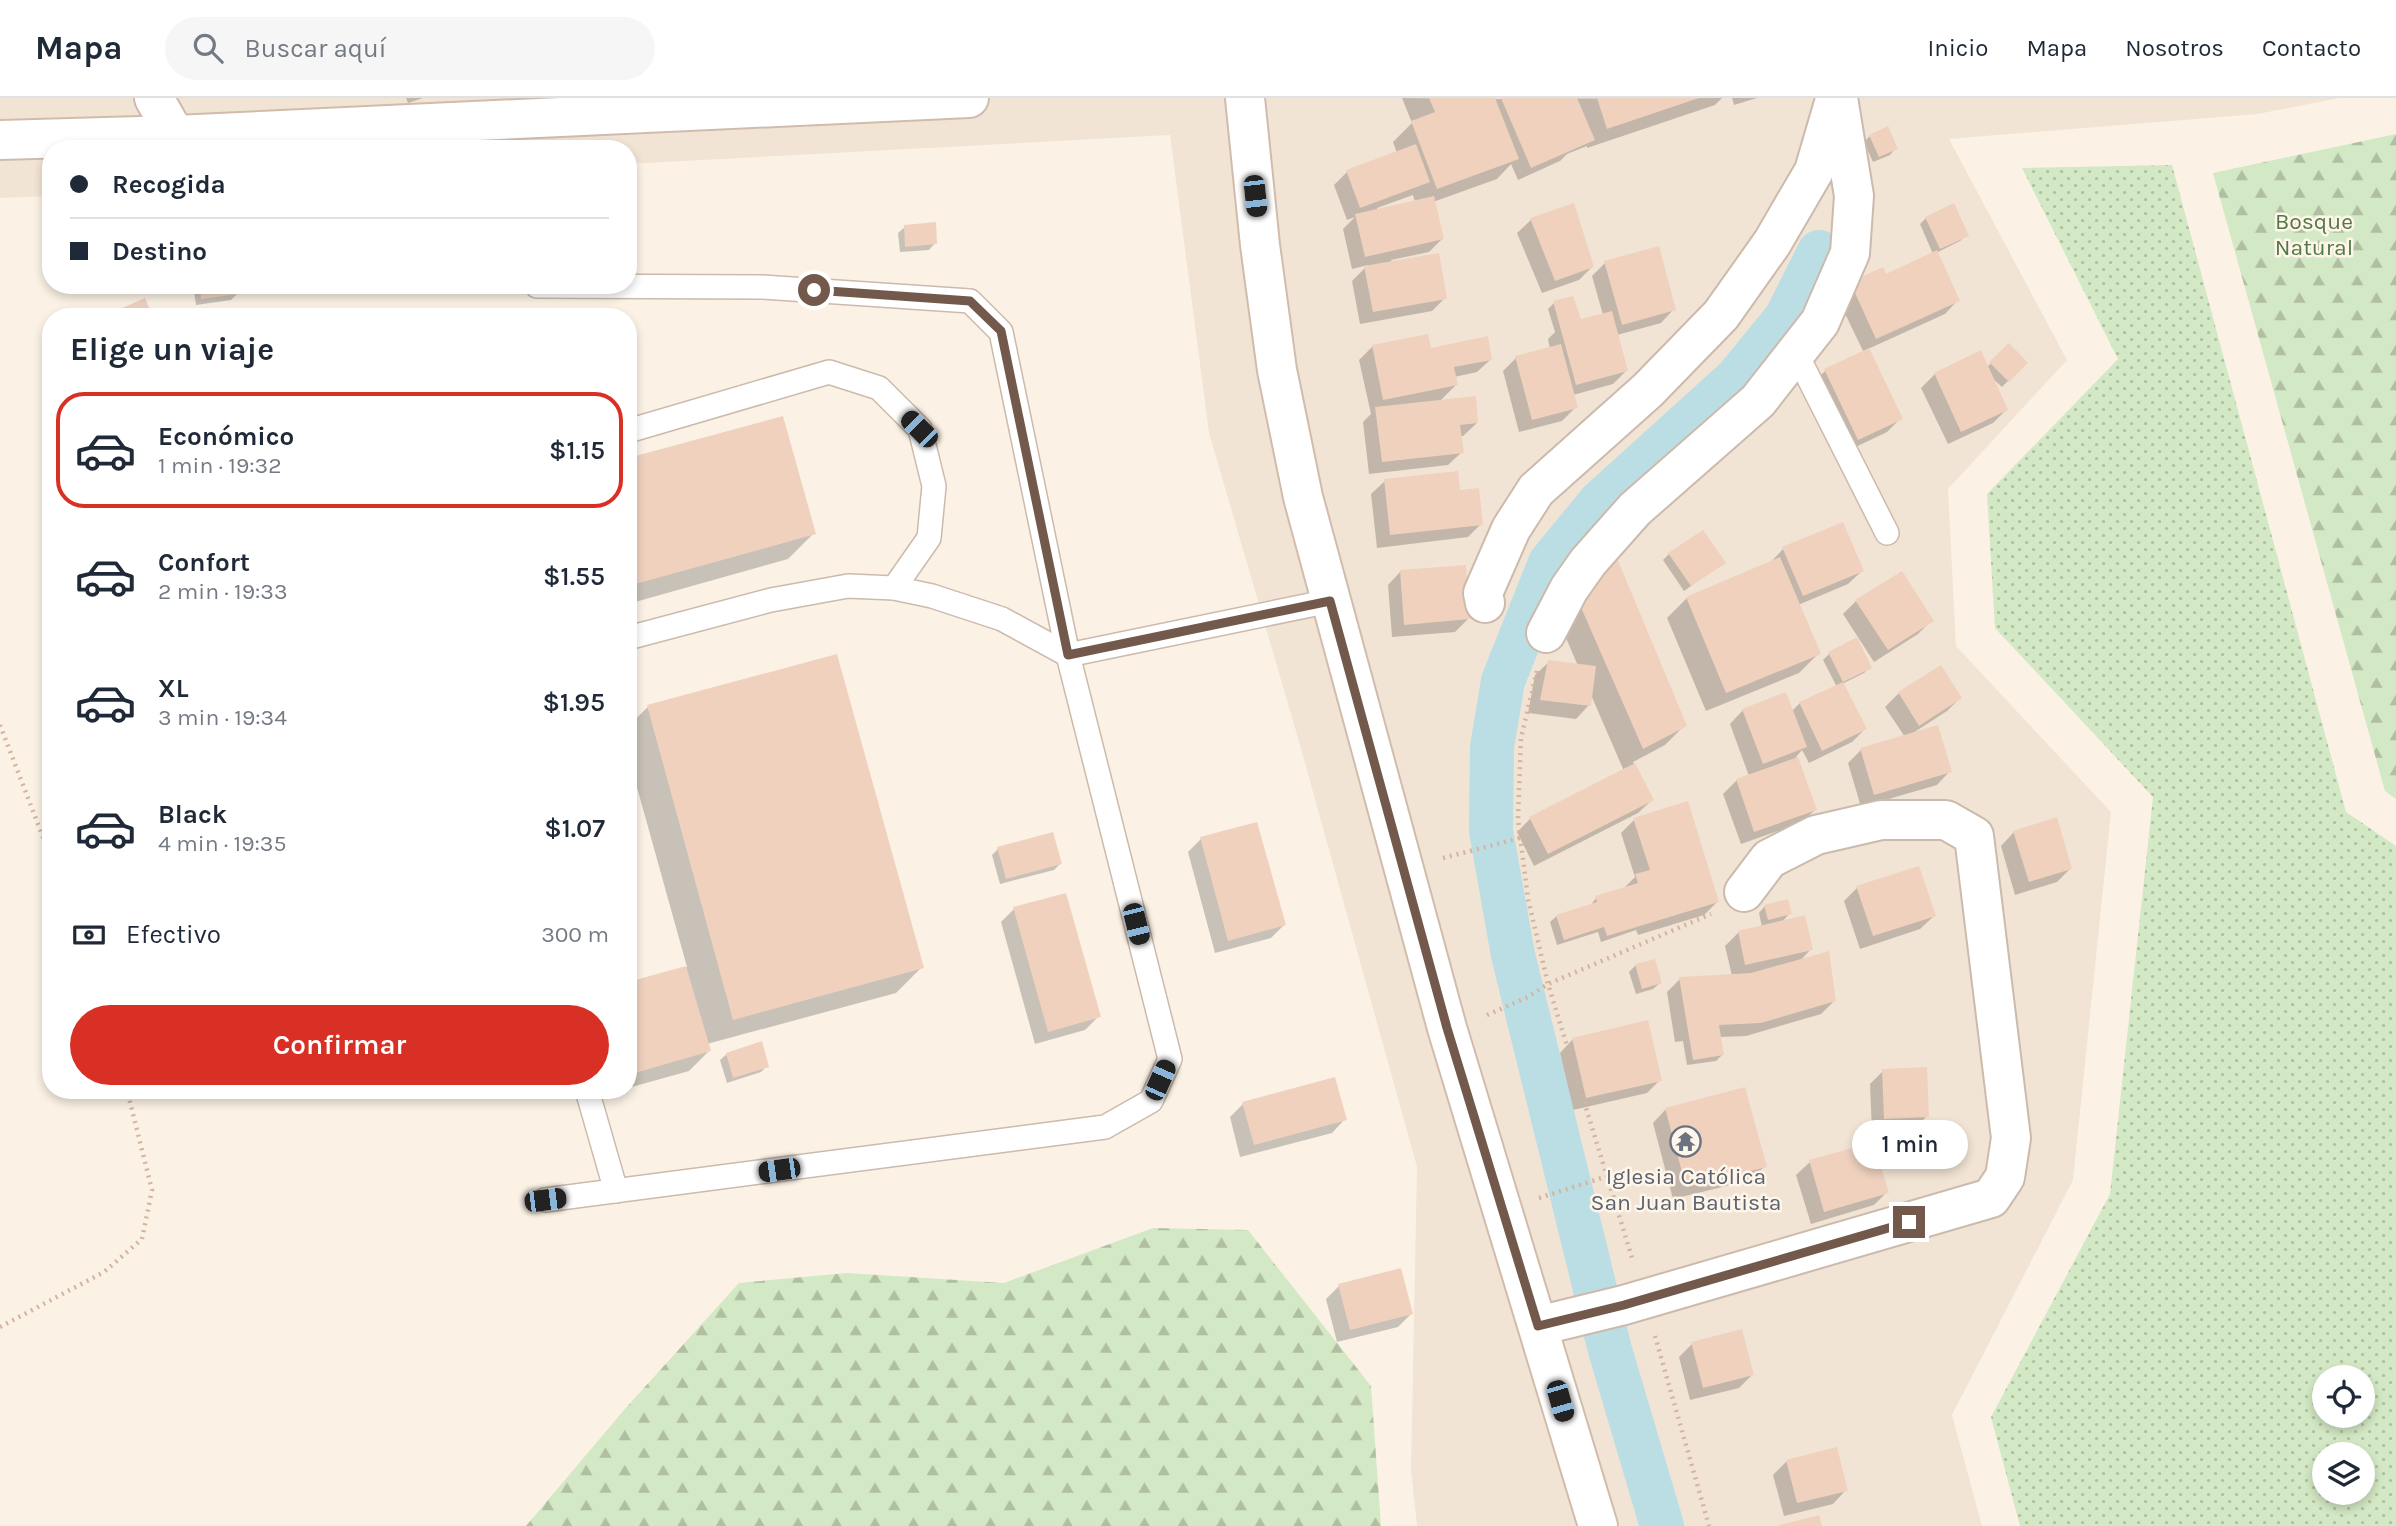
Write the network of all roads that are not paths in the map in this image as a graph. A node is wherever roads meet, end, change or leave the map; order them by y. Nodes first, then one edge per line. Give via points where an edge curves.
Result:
1 (154, 98) edge
2 (969, 98) edge
3 (1245, 98) edge
4 (1837, 98) edge
5 (692, 105) edge
6 (175, 135) junction
7 (0, 140) edge
8 (637, 286) edge
9 (1796, 352) junction
10 (637, 428) edge
11 (1887, 533) dead end
12 (894, 588) junction
13 (1330, 601) junction
14 (1485, 603) dead end
15 (1546, 633) road end
16 (637, 636) edge
17 (1068, 655) junction
18 (1744, 892) road end
19 (590, 1099) edge
20 (616, 1191) junction
21 (545, 1200) dead end
22 (1550, 1323) junction
23 (1598, 1526) edge

1 - 6 street
2 - 5 street
3 - 13 street via 1277,370
4 - 9 street via 1854,196 1850,253 1820,322
4 - 14 street via 1814,171 1772,243 1721,315 1648,390 1536,490 1511,529 1483,593
5 - 6 street
6 - 7 street
8 - 17 lane via 762,287 970,301 1001,331
9 - 11 lane
9 - 15 street via 1758,401 1635,509 1588,562
10 - 12 lane via 829,372 879,387 919,429 934,485 929,538
12 - 16 lane via 848,586 771,600
12 - 17 lane via 1002,619
13 - 17 lane
13 - 22 street via 1447,1028
17 - 20 lane via 1170,1059 1151,1101 1105,1127
18 - 22 street via 1769,859 1816,835 1881,820 1946,820 1974,836 2011,1138 2005,1177 1991,1198
19 - 20 lane
20 - 21 lane
22 - 23 street

